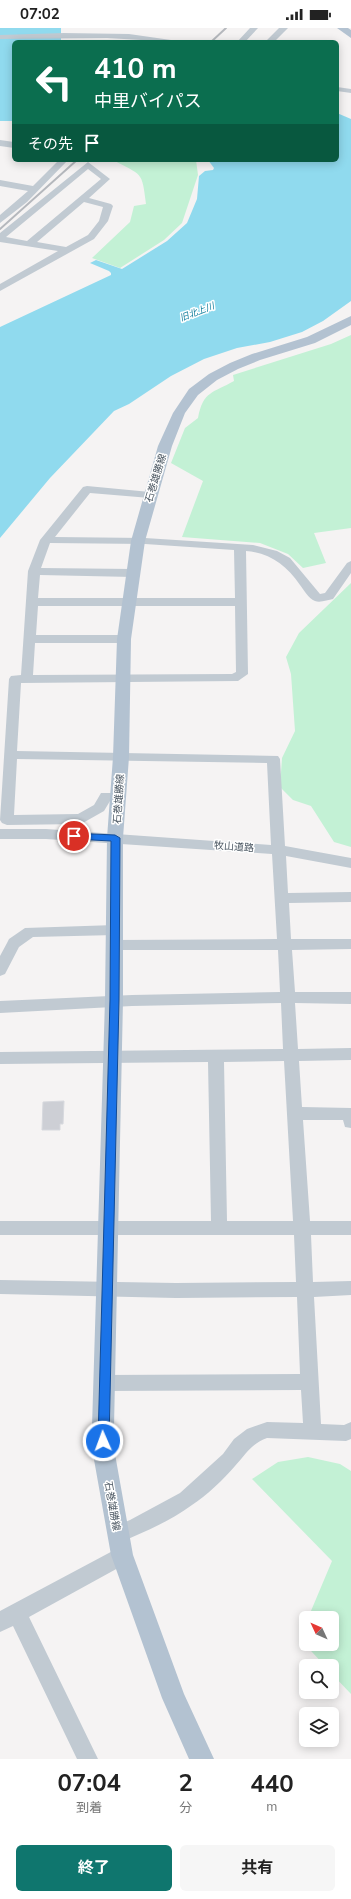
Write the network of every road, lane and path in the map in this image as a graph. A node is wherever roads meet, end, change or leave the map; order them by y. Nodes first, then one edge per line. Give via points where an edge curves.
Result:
1 (89, 28) edge
2 (98, 28) edge
3 (140, 28) edge
4 (254, 28) edge
5 (284, 28) edge
6 (342, 28) edge
7 (149, 31) dead end
8 (351, 35) edge
9 (82, 36) junction
10 (142, 37) junction
11 (0, 38) edge
12 (159, 40) edge
13 (242, 40) edge
14 (271, 40) edge
15 (339, 89) edge
16 (351, 92) edge
17 (0, 143) edge
18 (12, 145) edge
19 (62, 162) edge
20 (0, 183) edge
21 (35, 188) junction
22 (83, 199) junction
23 (0, 210) edge
24 (10, 211) junction
25 (0, 220) edge
26 (0, 239) edge
27 (29, 244) junction
28 (67, 250) junction
29 (0, 288) edge
30 (351, 320) edge
31 (150, 496) junction
32 (46, 540) junction
33 (138, 542) junction
34 (240, 547) junction
35 (351, 564) edge
36 (34, 571) junction
37 (133, 572) junction
38 (32, 602) junction
39 (241, 602) junction
40 (128, 603) junction
41 (30, 639) junction
42 (124, 639) junction
43 (28, 678) junction
44 (123, 679) junction
45 (12, 755) junction
46 (121, 757) junction
47 (119, 796) junction
48 (0, 834) edge
49 (115, 838) junction
50 (279, 850) junction
51 (351, 863) edge
52 (351, 897) edge
53 (282, 898) junction
54 (115, 937) junction
55 (351, 944) edge
56 (284, 945) junction
57 (0, 970) edge
58 (288, 997) junction
59 (351, 998) edge
60 (114, 1000) junction
61 (0, 1007) edge
62 (351, 1054) edge
63 (291, 1055) junction
64 (216, 1057) junction
65 (0, 1058) edge
66 (112, 1058) junction
67 (294, 1113) junction
68 (351, 1122) edge
69 (0, 1228) edge
70 (302, 1228) junction
71 (351, 1228) edge
72 (108, 1229) junction
73 (219, 1229) junction
74 (0, 1287) edge
75 (351, 1288) edge
76 (106, 1290) junction
77 (305, 1290) junction
78 (308, 1382) junction
79 (104, 1383) junction
80 (351, 1430) edge
81 (312, 1432) junction
82 (118, 1534) junction
83 (122, 1555) junction
84 (8, 1618) edge
85 (88, 1759) edge
86 (202, 1759) edge

1 - 9 street
2 - 3 street via 95,32 137,34
4 - 13 street
5 - 14 street
6 - 8 main road
7 - 10 street
9 - 10 street
9 - 11 street
10 - 12 street
15 - 16 street
17 - 18 street
19 - 21 street
20 - 21 street
21 - 24 street
22 - 26 street via 106,179 88,165
22 - 27 street
22 - 28 street via 108,206 104,221 91,237
23 - 24 street
24 - 25 street
26 - 27 street
27 - 28 street
28 - 29 street
30 - 31 main road, 石巻雄勝線 via 311,340 234,366 193,392 184,403 174,424
31 - 32 street via 87,489
31 - 33 main road, 石巻雄勝線
32 - 33 street
32 - 36 street
33 - 34 street
33 - 37 main road, 石巻雄勝線
34 - 35 street via 269,552 284,560 318,598 329,596
34 - 39 street
36 - 37 street
36 - 38 street
37 - 40 main road, 石巻雄勝線
38 - 40 street
38 - 41 street
39 - 40 street
39 - 44 street via 242,674 239,677
40 - 42 main road, 石巻雄勝線
41 - 42 street
41 - 43 street
42 - 44 main road, 石巻雄勝線
43 - 44 street
43 - 45 street via 15,679
44 - 46 main road, 石巻雄勝線
45 - 46 street
45 - 47 street via 7,820 81,819 99,808 106,796
46 - 47 main road, 石巻雄勝線
46 - 50 street via 272,759
47 - 49 main road, 石巻雄勝線
48 - 49 street, 牧山道路
49 - 50 street, 牧山道路
49 - 54 main road, 石巻雄勝線
50 - 51 street, 牧山道路
50 - 53 street
52 - 53 street
53 - 56 street
54 - 56 street
54 - 57 street via 30,932 14,943
54 - 60 main road, 石巻雄勝線
55 - 56 street
56 - 58 street
58 - 59 street
58 - 60 street
58 - 63 street
60 - 61 street
60 - 66 main road, 石巻雄勝線
62 - 63 street
63 - 64 street
63 - 67 street
64 - 66 street
64 - 73 street
65 - 66 street
66 - 72 main road, 石巻雄勝線
67 - 68 street via 351,1114
67 - 70 street
69 - 72 street
70 - 71 street
70 - 73 street
70 - 77 street
72 - 73 street
72 - 76 main road, 石巻雄勝線
74 - 76 street
75 - 77 street
76 - 77 street
76 - 79 main road, 石巻雄勝線
77 - 78 street
78 - 79 street
78 - 81 street
79 - 82 main road, 石巻雄勝線 via 104,1454
80 - 81 street via 346,1433
81 - 82 street via 267,1430 253,1435 186,1499 136,1527
82 - 83 main road, 石巻雄勝線
83 - 84 street
83 - 86 main road, 石巻雄勝線 via 174,1698
84 - 85 street

